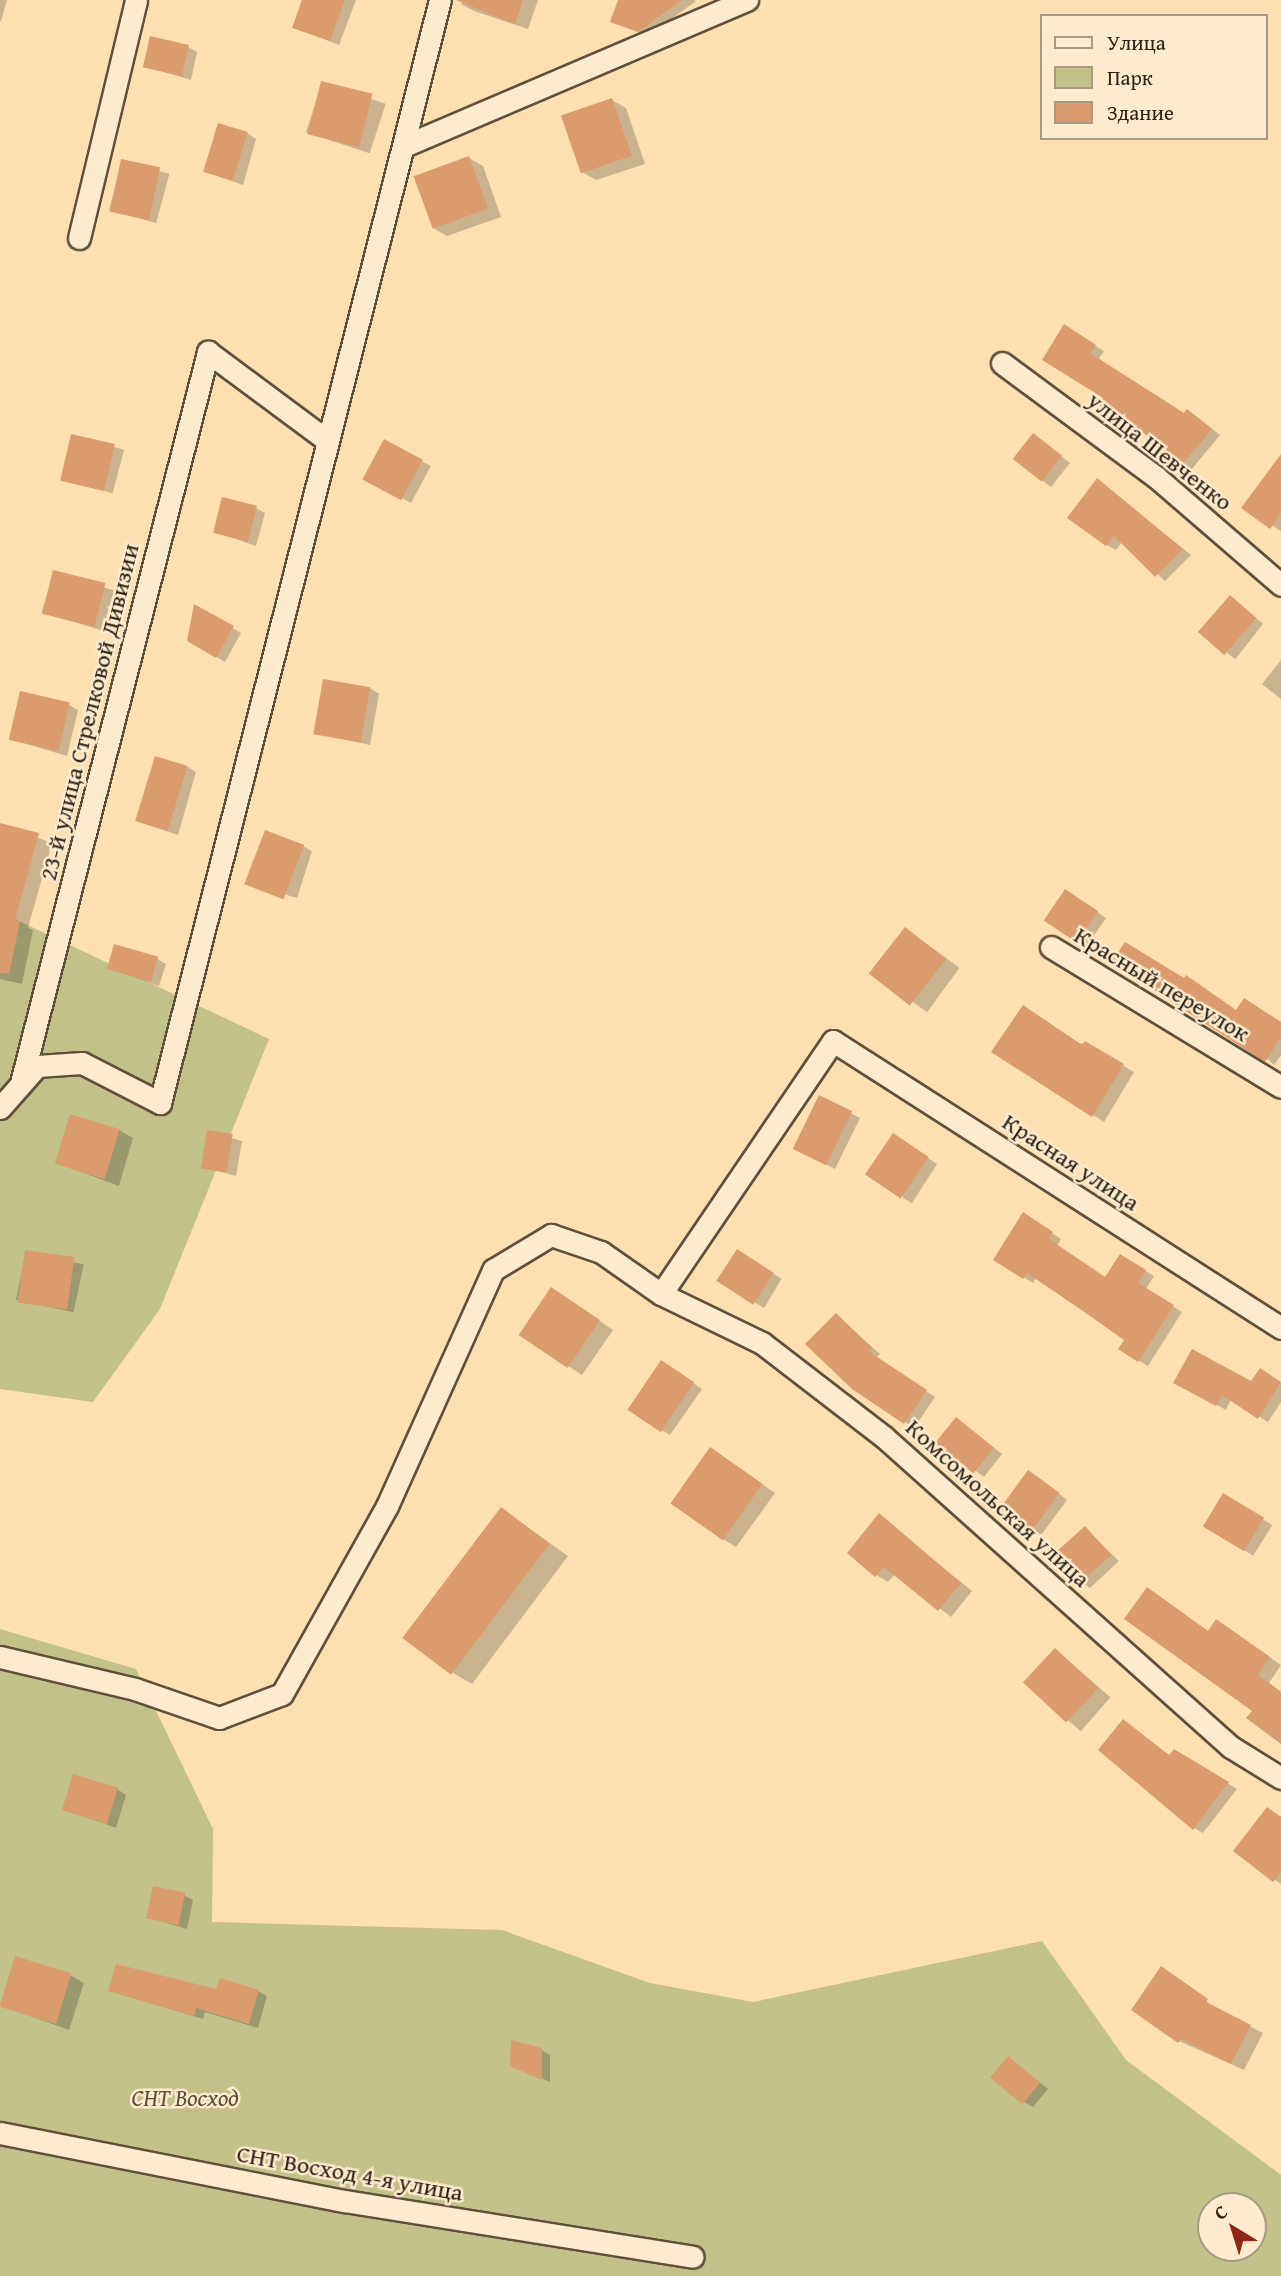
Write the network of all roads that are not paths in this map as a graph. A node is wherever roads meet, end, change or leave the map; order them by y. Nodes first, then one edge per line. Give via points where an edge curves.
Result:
1 (136, 0) edge
2 (440, 0) edge
3 (747, 0) edge
4 (404, 146) junction
5 (79, 238) dead end
6 (1002, 363) dead end
7 (328, 441) junction
8 (1281, 585) edge
9 (1051, 947) dead end
10 (20, 1085) junction
11 (1281, 1087) edge
12 (0, 1108) edge
13 (661, 1294) junction
14 (1281, 1328) edge
15 (0, 1657) edge
16 (1281, 1779) edge
17 (0, 2133) edge
18 (693, 2257) dead end

1 - 5 street
2 - 4 street
3 - 4 street
4 - 7 street
6 - 8 street, улица Шевченко via 1156,477
7 - 10 street via 160,1103 82,1063 37,1066
7 - 10 street, 23-й улица Стрелковой Дивизии via 208,352
9 - 11 street, Красный переулок
10 - 12 street
13 - 14 street, Красная улица via 833,1041
13 - 15 street, Комсомольская улица via 601,1252 551,1235 493,1270 387,1506 282,1694 219,1718 135,1689
13 - 16 street, Комсомольская улица via 762,1343 884,1437 1231,1747
17 - 18 street, СНТ Восход 4-я улица via 345,2201

